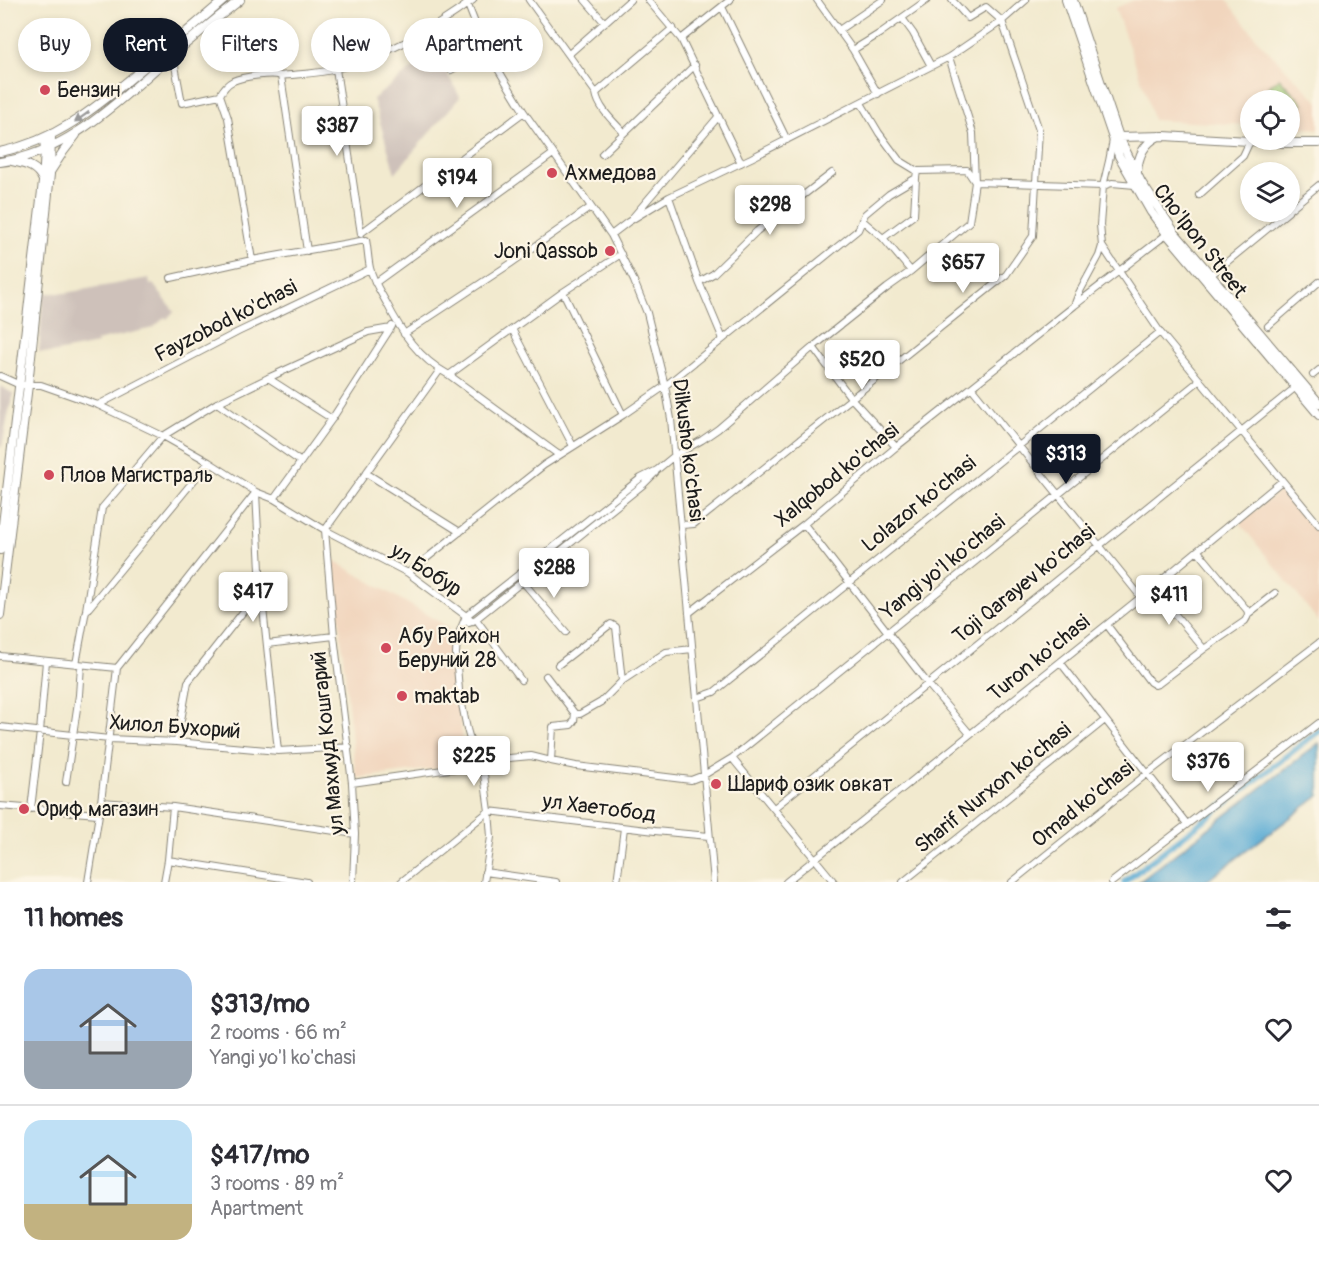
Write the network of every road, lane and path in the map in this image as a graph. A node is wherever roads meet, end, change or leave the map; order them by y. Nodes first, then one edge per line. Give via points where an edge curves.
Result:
1 (224, 0) edge
2 (240, 0) edge
3 (529, 0) edge
4 (585, 0) edge
5 (630, 0) edge
6 (648, 0) edge
7 (730, 0) edge
8 (817, 0) edge
9 (883, 0) edge
10 (927, 0) edge
11 (952, 0) edge
12 (1026, 0) edge
13 (1066, 0) edge
14 (1073, 0) edge
15 (469, 1) edge
16 (722, 7) junction
17 (475, 18) edge
18 (902, 18) junction
19 (1002, 21) junction
20 (604, 22) junction
21 (673, 28) junction
22 (839, 30) junction
23 (681, 39) junction
24 (188, 43) edge
25 (391, 49) edge
26 (853, 50) junction
27 (569, 54) junction
28 (949, 57) junction
29 (695, 65) junction
30 (931, 66) junction
31 (152, 72) edge
32 (176, 72) edge
33 (321, 72) edge
34 (336, 72) edge
35 (499, 72) edge
36 (281, 76) junction
37 (596, 93) junction
38 (878, 94) junction
39 (220, 95) junction
40 (861, 103) junction
41 (524, 112) junction
42 (718, 117) junction
43 (78, 132) junction
44 (624, 133) junction
45 (1160, 136) junction
46 (47, 137) junction
47 (1116, 138) junction
48 (787, 140) junction
49 (1240, 140) edge
50 (1300, 143) edge
51 (1319, 143) edge
52 (48, 148) junction
53 (1246, 150) edge
54 (0, 152) edge
55 (553, 154) junction
56 (602, 154) dead end
57 (10, 161) junction
58 (0, 162) edge
59 (741, 163) junction
60 (832, 173) dead end
61 (50, 174) junction
62 (916, 174) junction
63 (1137, 174) junction
64 (43, 182) junction
65 (975, 182) junction
66 (1036, 183) junction
67 (1135, 185) junction
68 (1319, 185) edge
69 (1102, 186) junction
70 (1199, 195) dead end
71 (669, 197) junction
72 (1300, 201) edge
73 (591, 207) junction
74 (862, 220) junction
75 (628, 222) junction
76 (1275, 222) edge
77 (361, 233) junction
78 (1167, 234) junction
79 (611, 236) junction
80 (883, 238) junction
81 (362, 241) junction
82 (1102, 246) junction
83 (308, 251) junction
84 (621, 254) junction
85 (252, 261) junction
86 (370, 269) junction
87 (911, 271) junction
88 (1119, 272) junction
89 (1211, 275) junction
90 (171, 278) dead end
91 (699, 282) junction
92 (1319, 282) edge
93 (375, 284) junction
94 (563, 292) junction
95 (1074, 306) junction
96 (396, 321) junction
97 (1268, 326) dead end
98 (391, 328) junction
99 (512, 329) junction
100 (1161, 332) junction
101 (404, 334) junction
102 (723, 339) junction
103 (813, 346) junction
104 (440, 370) junction
105 (449, 375) junction
106 (0, 376) edge
107 (268, 378) junction
108 (1200, 380) junction
109 (24, 385) junction
110 (665, 386) junction
111 (1296, 387) junction
112 (972, 388) junction
113 (851, 398) junction
114 (217, 403) junction
115 (1319, 403) edge
116 (98, 405) junction
117 (623, 415) junction
118 (1319, 415) edge
119 (332, 419) junction
120 (1241, 430) junction
121 (163, 436) junction
122 (573, 446) junction
123 (1018, 446) junction
124 (896, 447) junction
125 (559, 455) junction
126 (674, 456) junction
127 (209, 462) junction
128 (301, 462) junction
129 (657, 470) junction
130 (366, 473) junction
131 (1282, 481) junction
132 (256, 492) junction
133 (1059, 495) junction
134 (274, 499) junction
135 (804, 524) junction
136 (682, 525) junction
137 (1319, 525) edge
138 (325, 530) junction
139 (460, 532) junction
140 (1098, 545) junction
141 (0, 550) edge
142 (1198, 551) junction
143 (408, 573) junction
144 (523, 582) junction
145 (849, 582) junction
146 (1153, 588) junction
147 (261, 589) junction
148 (1275, 593) dead end
149 (1141, 597) junction
150 (86, 610) junction
151 (689, 613) junction
152 (1248, 614) junction
153 (0, 615) edge
154 (466, 616) junction
155 (474, 620) junction
156 (1107, 625) junction
157 (461, 627) junction
158 (566, 632) dead end
159 (889, 632) junction
160 (334, 636) junction
161 (1319, 643) edge
162 (267, 644) junction
163 (692, 649) junction
164 (1203, 649) junction
165 (0, 656) edge
166 (46, 661) junction
167 (1060, 662) junction
168 (79, 664) junction
169 (558, 664) dead end
170 (117, 668) junction
171 (546, 676) dead end
172 (521, 680) dead end
173 (622, 681) junction
174 (928, 684) junction
175 (697, 698) junction
176 (575, 714) junction
177 (1105, 720) junction
178 (1319, 723) edge
179 (0, 727) edge
180 (40, 732) junction
181 (970, 734) junction
182 (73, 736) junction
183 (109, 739) junction
184 (177, 742) junction
185 (349, 747) junction
186 (278, 751) junction
187 (732, 758) junction
188 (479, 761) junction
189 (551, 761) junction
190 (1148, 773) junction
191 (704, 775) junction
192 (66, 782) dead end
193 (352, 783) junction
194 (101, 802) junction
195 (0, 806) edge
196 (173, 807) junction
197 (774, 808) junction
198 (31, 809) junction
199 (489, 811) junction
200 (98, 814) junction
201 (1186, 824) junction
202 (624, 828) junction
203 (355, 834) junction
204 (709, 836) junction
205 (815, 858) junction
206 (168, 860) junction
207 (485, 872) junction
208 (88, 882) edge
209 (164, 882) edge
210 (306, 882) edge
211 (353, 882) edge
212 (401, 882) edge
213 (484, 882) edge
214 (556, 882) edge
215 (617, 882) edge
216 (714, 882) edge
217 (786, 882) edge
218 (834, 882) edge
219 (903, 882) edge
220 (1012, 882) edge
221 (1112, 882) edge

1 -> 46 main road via 103,102
2 - 24 main road
3 - 27 street
4 - 20 street
5 - 20 street
6 - 21 street
7 - 16 street
8 - 22 street
9 - 22 street
10 - 18 street
11 - 19 street via 968,18 986,7
12 - 19 street
13 - 47 main road, Cho'lpon Street
14 - 47 main road, Cho'lpon Street
15 - 17 street, Dilkusho ko'chasi
15 - 25 street via 443,22
16 - 23 street
16 - 48 street
18 - 26 street
18 - 30 street
19 - 28 street
19 - 66 street via 1039,130
20 - 27 street
21 - 23 street
21 - 37 street
22 - 26 street
23 - 29 street
26 - 38 street
27 - 37 street
28 - 30 street
28 - 65 street, ул Бобур via 973,133
29 - 42 street
29 - 44 street
30 - 38 street
31 - 43 main road
32 - 39 street via 182,103
33 - 36 street
34 - 77 street
35 - 41 street, Dilkusho ko'chasi
36 - 39 street via 269,73 234,81
36 - 83 street
37 - 44 street via 602,107
38 - 40 street
39 - 85 street via 228,118
40 - 48 street
40 - 62 street via 899,160
41 - 55 street, Dilkusho ko'chasi
41 - 77 street
42 - 59 street
42 - 75 street
43 - 52 main road
43 - 61 main road
44 - 56 street
45 - 47 main road
45 - 49 main road
45 - 63 main road via 1142,152
46 - 52 main road
46 - 54 main road
47 - 63 main road, Cho'lpon Street
47 - 67 main road, Cho'lpon Street via 1119,156
47 - 69 street, Xalqobod ko'chasi
48 - 59 street
50 - 51 main road
52 - 57 main road
52 - 61 main road
52 - 64 main road
53 - 70 street
55 - 73 street, Dilkusho ko'chasi
55 - 93 street
57 - 58 main road
57 - 64 main road via 39,171
59 - 71 street
60 - 91 street
61 - 109 main road
62 - 65 street via 921,170 967,170
62 - 74 street
62 - 80 street via 914,215
63 - 89 main road, Cho'lpon Street via 1175,232
64 - 109 main road
65 - 66 street
65 - 87 street, ул Бобур via 969,222
66 - 69 street
66 - 113 street via 1033,236 1005,275
67 - 69 street
67 - 78 main road, Cho'lpon Street
68 - 72 street
69 - 82 street, Xalqobod ko'chasi
71 - 75 street
71 - 91 street
73 - 79 street, Dilkusho ko'chasi
73 - 101 street
74 - 80 street
74 - 102 street via 858,230
75 - 79 street
76 - 89 street
77 - 81 street
78 - 88 street
78 - 111 main road, Cho'lpon Street
79 - 84 street, Dilkusho ko'chasi
80 - 87 street
81 - 83 street
81 - 86 street via 366,240
82 - 88 street
82 - 95 street, Xalqobod ko'chasi
83 - 85 street
84 - 94 street
84 - 110 street, Dilkusho ko'chasi via 647,313
85 - 90 street
86 - 93 street
86 - 116 street, Fayzobod ko'chasi
87 - 103 street, ул Бобур
88 - 95 street
88 - 100 street
89 - 115 main road, Cho'lpon Street
91 - 102 street
92 - 97 street
93 - 96 street
94 - 99 street
94 - 117 street
95 - 112 street, Xalqobod ko'chasi
96 - 98 street
96 - 101 street
98 - 107 street via 368,332
98 - 119 street
99 - 105 street
99 - 122 street
100 - 108 street
100 - 123 street, Lolazor ko'chasi
101 - 104 street
102 - 110 street
103 - 113 street
103 - 126 street, ул Бобур via 718,429
104 - 105 street
104 - 130 street
105 - 125 street
106 - 109 street
107 - 114 street
107 - 119 street
108 - 120 street
108 - 133 street, Yangi yo'l ko'chasi
109 - 116 street via 41,385
109 - 141 main road
109 - 153 main road
110 - 117 street
110 - 126 street, Dilkusho ko'chasi
111 - 118 main road, Cho'lpon Street
111 - 120 street, Toji Qarayev ko'chasi
112 - 123 street
112 - 124 street, Xalqobod ko'chasi
113 - 124 street
113 - 136 street via 694,524
114 - 121 street
114 - 128 street
116 - 121 street
117 - 122 street
119 - 128 street
120 - 131 street
120 - 140 street, Toji Qarayev ko'chasi
121 - 127 street
121 - 150 street via 102,508
122 - 125 street
123 - 133 street
123 - 145 street, Lolazor ko'chasi
124 - 135 street, Xalqobod ko'chasi
125 - 139 street
126 - 129 street, ул Бобур
126 - 136 street, Dilkusho ko'chasi
127 - 132 street
127 - 150 street
128 - 134 street
129 - 144 street via 645,484
129 - 154 street, ул Бобур via 641,478
130 - 138 street
130 - 139 street
131 - 137 street
131 - 142 street, Turon ko'chasi
132 - 134 street
132 - 147 street
132 - 170 street
133 - 140 street
133 - 159 street, Yangi yo'l ko'chasi
134 - 138 street
135 - 145 street
135 - 151 street, Xalqobod ko'chasi
136 - 151 street, Dilkusho ko'chasi
138 - 143 street, ул Бобур
138 - 160 street, ул Махмуд Кошгарий
139 - 143 street
140 - 149 street
140 - 174 street, Toji Qarayev ko'chasi
142 - 146 street, Turon ko'chasi
142 - 152 street
143 - 154 street, ул Бобур
144 - 155 street
144 - 158 street
145 - 159 street
145 - 175 street, Lolazor ko'chasi via 714,692
146 - 149 street, Turon ko'chasi
146 - 164 street
147 - 162 street
147 - 184 street via 188,682
148 - 152 street
149 - 156 street, Turon ko'chasi
150 - 168 street
151 - 163 street, Dilkusho ko'chasi
152 - 164 street via 1245,621
154 - 155 street
154 - 157 street
155 - 157 street
155 - 172 street
156 - 164 street via 1155,685
156 - 167 street, Turon ko'chasi
157 - 188 street via 456,654 459,690
159 - 174 street
159 - 187 street, Yangi yo'l ko'chasi
160 - 162 street
160 - 185 street, ул Махмуд Кошгарий
161 - 190 street, Omad ko'chasi
162 - 186 street
163 - 173 street via 666,652
163 - 175 street, Dilkusho ko'chasi
165 - 166 street
166 - 168 street
166 - 180 street
167 - 177 street
167 - 181 street, Turon ko'chasi
168 - 170 street
168 - 182 street
169 - 173 street via 611,624 616,627
170 - 183 street
171 - 176 street
173 - 176 street via 601,702
174 - 181 street
174 - 197 street, Toji Qarayev ko'chasi
175 - 191 street, Dilkusho ko'chasi
176 - 189 street via 571,725 553,727
177 - 190 street
177 - 219 street, Sharif Nurxon ko'chasi
178 - 201 street
179 - 180 street, Хилол Бухорий
180 - 182 street, Хилол Бухорий
180 - 198 street
181 - 205 street, Turon ko'chasi
182 - 183 street, Хилол Бухорий
182 - 192 street
183 - 184 street, Хилол Бухорий
183 - 194 street
184 - 186 street, Хилол Бухорий
185 - 186 street, Хилол Бухорий
185 - 193 street, ул Махмуд Кошгарий
187 - 191 street, Yangi yo'l ko'chasi
187 - 197 street
188 - 189 street via 531,756
188 - 193 street via 471,766
188 - 199 street
189 - 191 street via 690,780
190 - 201 street
190 - 220 street, Omad ko'chasi
191 - 204 street, Dilkusho ko'chasi
193 - 203 street, ул Махмуд Кошгарий
194 - 196 street
194 - 200 street
195 - 198 street
196 - 203 street
196 - 206 street
197 - 205 street
198 - 200 street
199 - 202 street, ул Хаетобод
199 - 207 street
199 - 212 street
200 - 208 street
201 - 221 street
202 - 204 street, ул Хаетобод
202 - 215 street
203 - 211 street, ул Махмуд Кошгарий
204 - 216 street, Dilkusho ko'chasi
205 - 217 street, Turon ko'chasi
205 - 218 street
206 - 209 street
206 - 210 street
207 - 213 street
207 - 214 street

